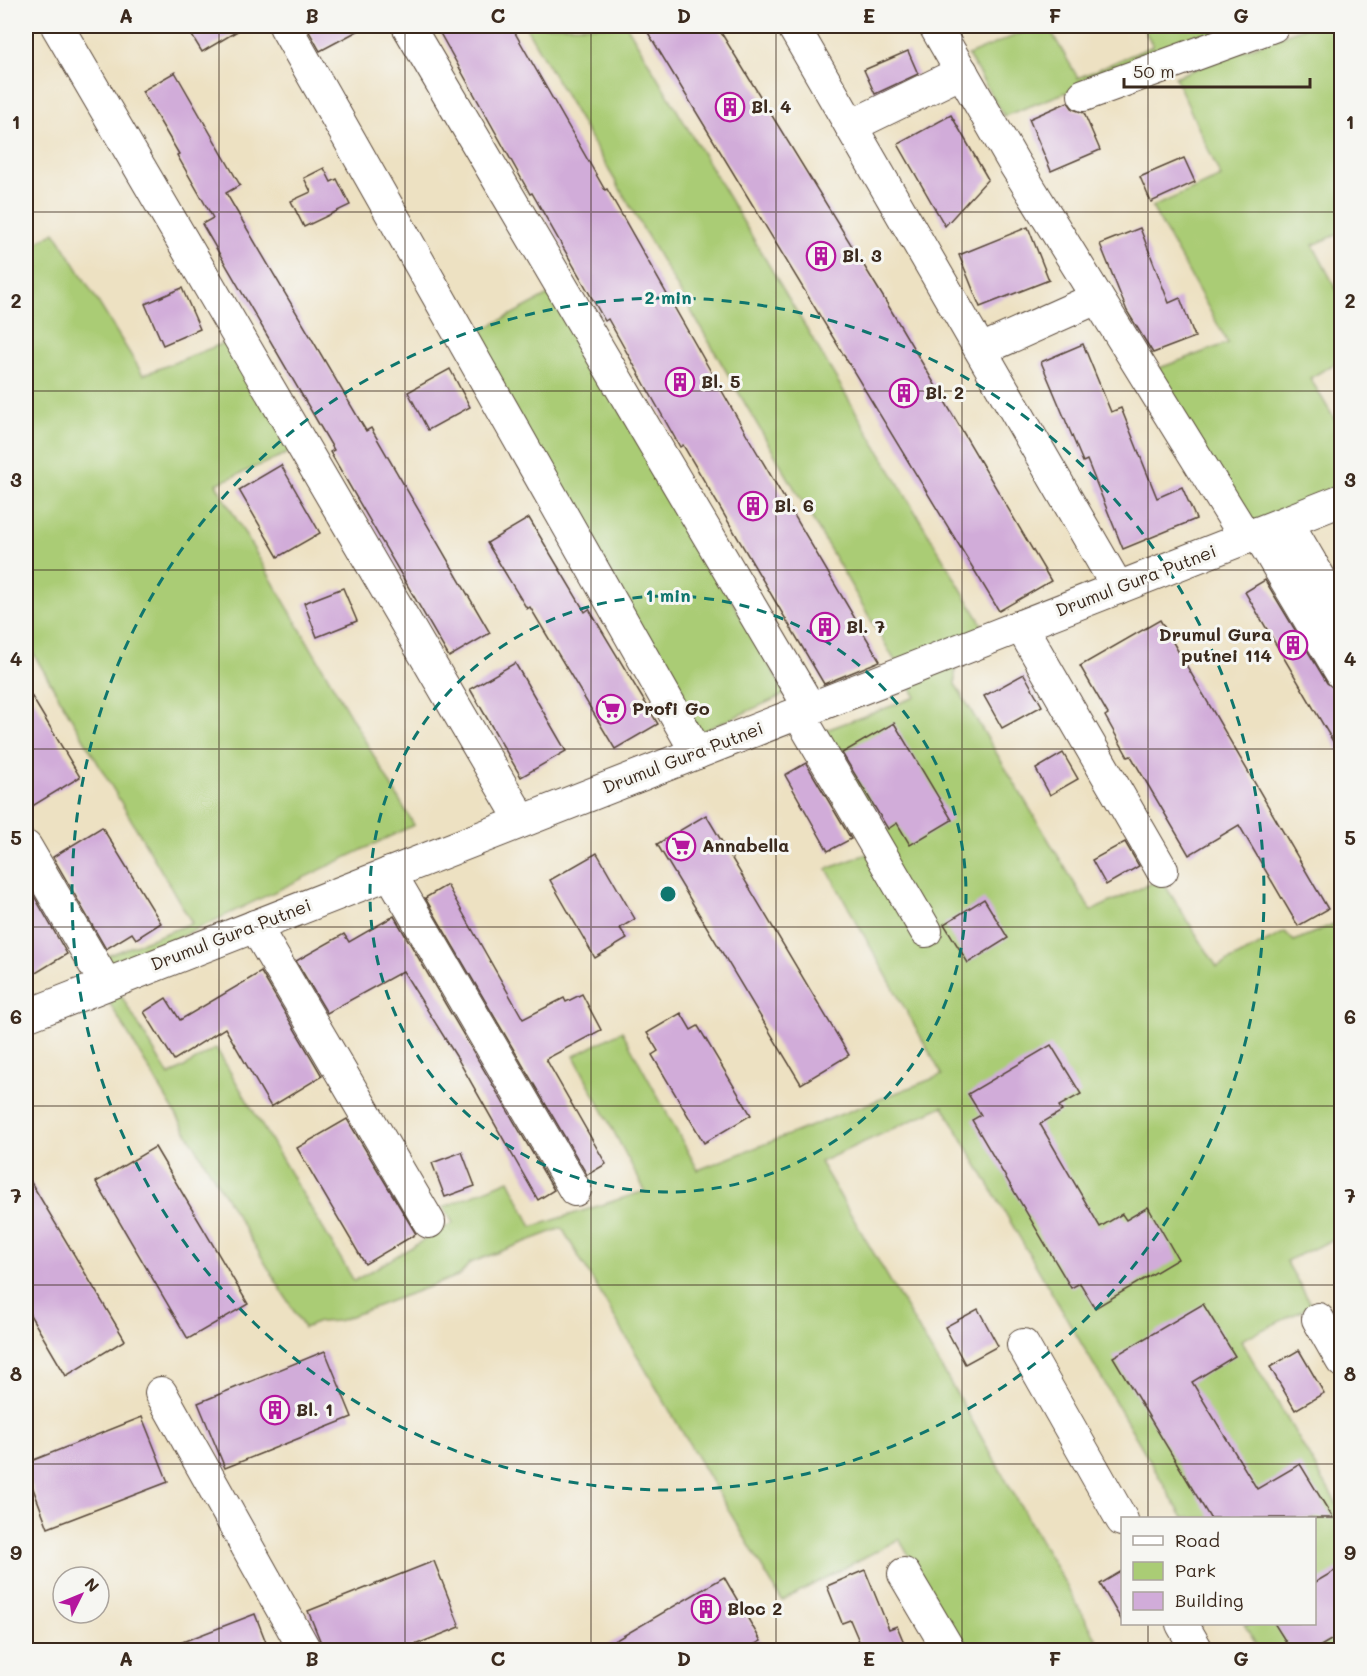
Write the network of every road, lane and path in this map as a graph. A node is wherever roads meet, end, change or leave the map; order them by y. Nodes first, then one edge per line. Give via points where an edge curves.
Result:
1 (57, 26) edge
2 (285, 26) edge
3 (408, 26) edge
4 (793, 26) edge
5 (935, 26) edge
6 (1273, 26) edge
7 (962, 72) junction
8 (1084, 95) dead end
9 (851, 126) junction
10 (1097, 298) junction
11 (981, 350) junction
12 (1341, 500) edge
13 (1287, 522) junction
14 (1252, 536) junction
15 (1118, 588) junction
16 (1341, 616) edge
17 (1021, 626) junction
18 (1341, 674) edge
19 (804, 711) junction
20 (697, 753) junction
21 (522, 821) junction
22 (26, 848) edge
23 (1162, 870) dead end
24 (390, 873) junction
25 (255, 926) junction
26 (926, 932) dead end
27 (106, 984) junction
28 (26, 1016) edge
29 (575, 1190) dead end
30 (429, 1222) dead end
31 (1318, 1319) dead end
32 (1023, 1345) dead end
33 (1341, 1361) edge
34 (161, 1393) dead end
35 (1121, 1518) edge
36 (904, 1574) dead end
37 (1183, 1625) edge
38 (305, 1650) edge
39 (949, 1650) edge
40 (1197, 1650) edge

1 - 21 street
2 - 20 street
3 - 19 street
4 - 9 street
5 - 7 street
6 - 8 street
7 - 9 street
7 - 10 street
9 - 11 street
10 - 11 street
10 - 14 street
11 - 15 street
12 - 13 street, Drumul Gura Putnei
13 - 14 street, Drumul Gura Putnei
13 - 16 street
14 - 15 street, Drumul Gura Putnei
14 - 18 street
15 - 17 street, Drumul Gura Putnei
17 - 19 street, Drumul Gura Putnei
17 - 23 street
19 - 20 street, Drumul Gura Putnei
19 - 26 street
20 - 21 street, Drumul Gura Putnei
21 - 24 street, Drumul Gura Putnei
22 - 27 street
24 - 25 street, Drumul Gura Putnei
24 - 29 street
25 - 27 street, Drumul Gura Putnei
25 - 30 street
27 - 28 street, Drumul Gura Putnei
31 - 33 street
32 - 35 street
34 - 38 street
36 - 39 street
37 - 40 street

